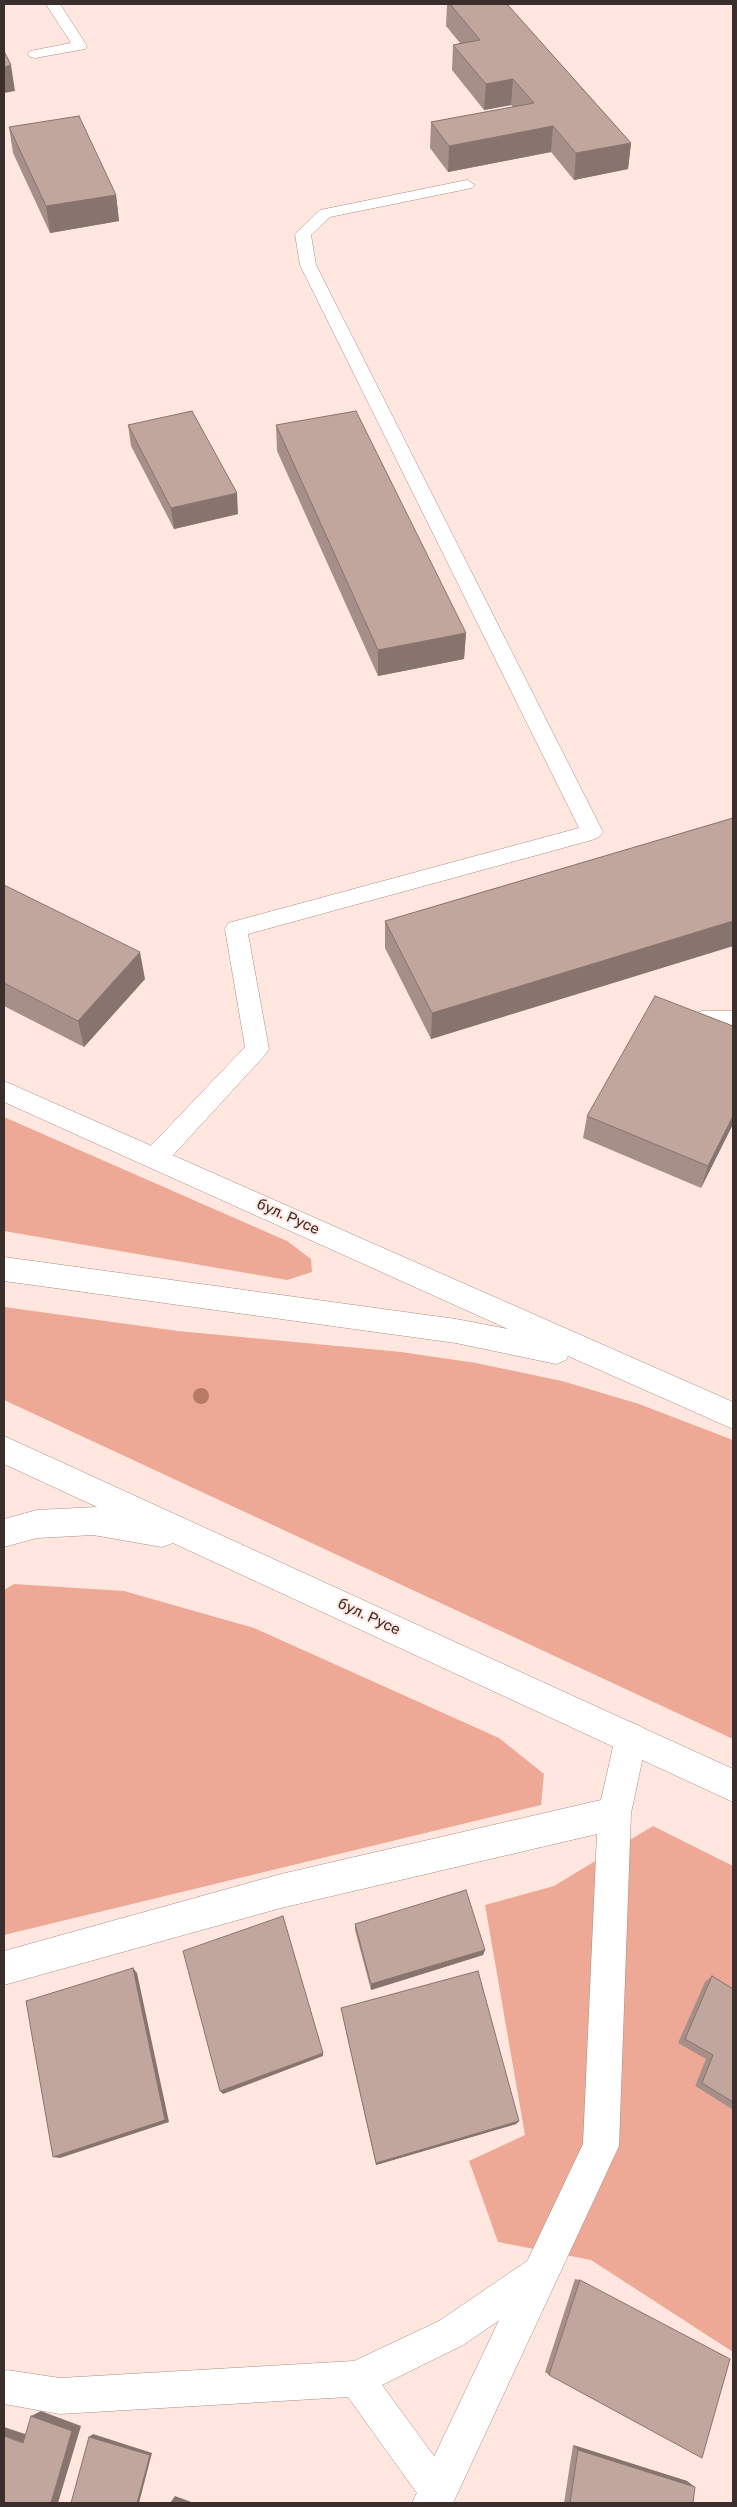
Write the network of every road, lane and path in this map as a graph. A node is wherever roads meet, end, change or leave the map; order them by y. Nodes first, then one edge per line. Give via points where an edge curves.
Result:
1 (53, 4) edge
2 (35, 54) dead end
3 (467, 185) dead end
4 (702, 1020) edge
5 (733, 1020) edge
6 (4, 1091) edge
7 (156, 1158) junction
8 (4, 1269) edge
9 (627, 1370) junction
10 (733, 1416) edge
11 (4, 1450) edge
12 (4, 1533) edge
13 (202, 1541) junction
14 (630, 1738) junction
15 (733, 1786) edge
16 (614, 1813) junction
17 (4, 1968) edge
18 (542, 2271) junction
19 (356, 2379) junction
20 (6, 2388) dead end
21 (435, 2497) edge

1 - 2 lane via 80,46
3 - 7 lane via 325,213 303,234 307,257 592,832 236,929 257,1050
4 - 5 lane
6 - 7 main road, бул. Русе
7 - 9 main road, бул. Русе
8 - 9 main road, бул. Русе via 456,1331 531,1345
9 - 10 main road, бул. Русе
11 - 13 main road, бул. Русе
12 - 13 main road via 37,1524 92,1521
13 - 14 main road, бул. Русе
14 - 15 main road, бул. Русе
14 - 16 main road
16 - 17 main road via 281,1892
16 - 18 main road via 601,2146
18 - 19 lane via 451,2333
18 - 21 main road
19 - 20 lane via 60,2396
19 - 21 lane

